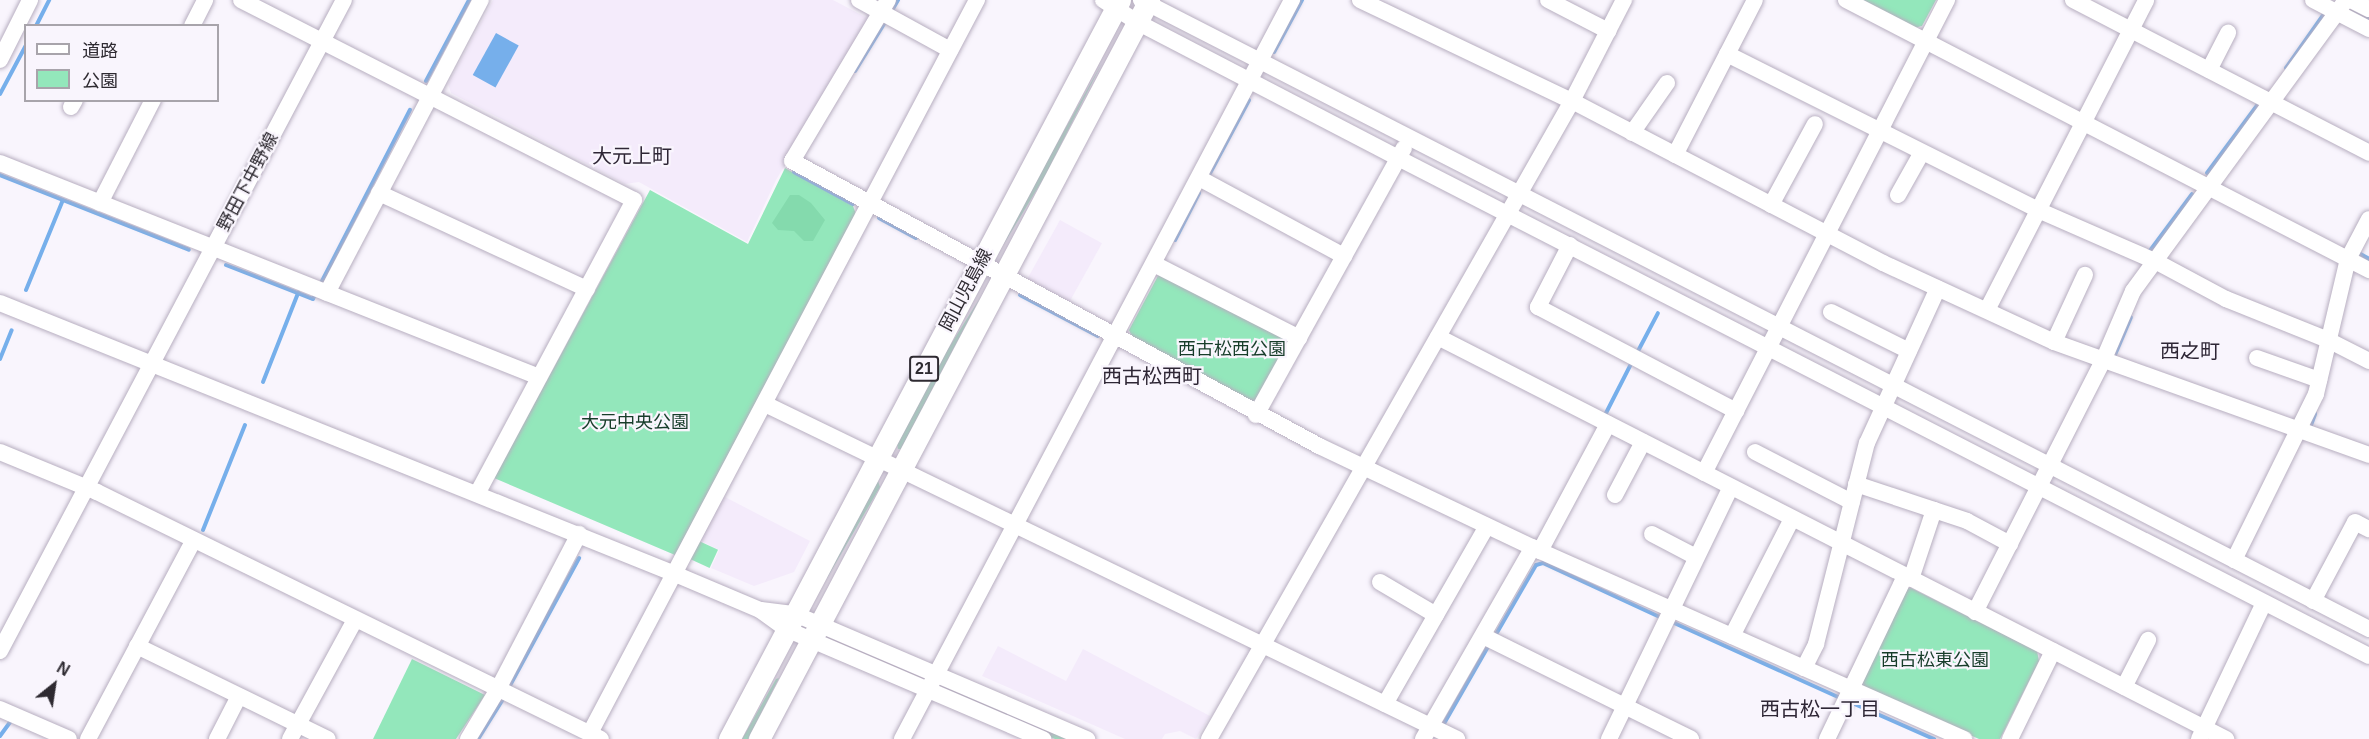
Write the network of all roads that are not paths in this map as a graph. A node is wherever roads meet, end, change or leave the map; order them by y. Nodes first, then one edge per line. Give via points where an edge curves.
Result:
1 (205, 0) edge
2 (241, 0) edge
3 (344, 0) edge
4 (481, 0) edge
5 (859, 0) edge
6 (977, 0) edge
7 (1292, 0) edge
8 (1360, 0) edge
9 (1548, 0) edge
10 (1624, 0) edge
11 (1755, 0) edge
12 (1846, 0) edge
13 (1947, 0) edge
14 (2073, 0) edge
15 (2146, 0) edge
16 (2313, 0) edge
17 (26, 2) edge
18 (1113, 3) edge
19 (2344, 5) edge
20 (1143, 6) edge
21 (887, 8) edge
22 (2369, 9) edge
23 (22, 24) edge
24 (193, 24) edge
25 (2369, 29) edge
26 (1608, 31) junction
27 (2131, 31) junction
28 (2228, 33) dead end
29 (1926, 41) junction
30 (322, 43) junction
31 (951, 50) junction
32 (1727, 54) junction
33 (0, 60) edge
34 (1260, 62) junction
35 (2209, 70) junction
36 (1251, 80) junction
37 (1667, 83) dead end
38 (429, 99) junction
39 (1572, 101) junction
40 (152, 102) edge
41 (2271, 102) junction
42 (2083, 123) junction
43 (1815, 124) dead end
44 (1632, 133) junction
45 (1878, 133) junction
46 (1408, 140) junction
47 (2369, 153) edge
48 (1675, 154) junction
49 (1922, 154) junction
50 (1398, 158) junction
51 (0, 163) edge
52 (1199, 178) junction
53 (2209, 188) junction
54 (379, 193) junction
55 (1898, 195) dead end
56 (1518, 196) junction
57 (100, 203) junction
58 (870, 204) junction
59 (1771, 205) junction
60 (2038, 210) junction
61 (1508, 213) junction
62 (2369, 219) edge
63 (1826, 234) junction
64 (1570, 245) junction
65 (213, 248) junction
66 (1344, 256) junction
67 (2348, 259) junction
68 (2154, 261) junction
69 (981, 262) junction
70 (1154, 264) junction
71 (2369, 270) edge
72 (2085, 274) dead end
73 (1004, 275) junction
74 (1938, 288) junction
75 (587, 289) junction
76 (320, 291) junction
77 (0, 303) edge
78 (1987, 310) junction
79 (1831, 312) dead end
80 (1779, 327) junction
81 (1116, 336) junction
82 (1438, 337) junction
83 (1299, 338) junction
84 (2328, 340) junction
85 (2054, 342) junction
86 (1769, 347) junction
87 (1910, 351) junction
88 (2257, 358) dead end
89 (2103, 361) junction
90 (2369, 361) edge
91 (152, 364) junction
92 (539, 377) junction
93 (2319, 380) junction
94 (1893, 387) junction
95 (765, 404) junction
96 (1884, 406) junction
97 (1736, 411) junction
98 (1256, 415) junction
99 (1608, 424) junction
100 (2301, 429) junction
101 (1643, 442) junction
102 (0, 452) edge
103 (1755, 452) dead end
104 (2369, 455) edge
105 (876, 460) junction
106 (2050, 466) junction
107 (1363, 468) junction
108 (901, 471) junction
109 (1704, 473) junction
110 (1856, 484) junction
111 (2040, 486) junction
112 (1731, 487) junction
113 (86, 488) junction
114 (478, 492) junction
115 (1615, 495) dead end
116 (1852, 502) junction
117 (1934, 510) junction
118 (1792, 519) junction
119 (1487, 526) junction
120 (1015, 527) junction
121 (2369, 529) edge
122 (579, 534) junction
123 (1652, 534) dead end
124 (194, 540) junction
125 (1842, 544) junction
126 (2010, 544) junction
127 (1536, 549) junction
128 (1696, 557) junction
129 (2234, 560) junction
130 (675, 574) junction
131 (1908, 578) junction
132 (1380, 582) dead end
133 (2313, 601) junction
134 (2264, 603) junction
135 (1975, 612) junction
136 (1436, 615) junction
137 (1669, 616) junction
138 (355, 620) junction
139 (790, 622) junction
140 (2369, 629) edge
141 (817, 633) junction
142 (1732, 636) junction
143 (1489, 640) junction
144 (2148, 640) dead end
145 (1262, 645) junction
146 (137, 646) junction
147 (0, 651) edge
148 (2053, 651) junction
149 (2369, 656) edge
150 (1804, 669) junction
151 (936, 675) junction
152 (2124, 687) junction
153 (927, 690) junction
154 (504, 692) junction
155 (239, 696) junction
156 (1848, 696) junction
157 (1385, 704) junction
158 (1624, 707) junction
159 (0, 709) edge
160 (294, 732) edge
161 (1438, 733) edge
162 (2202, 734) edge
163 (596, 736) edge
164 (1952, 737) edge
165 (69, 739) edge
166 (88, 739) edge
167 (217, 739) edge
168 (328, 739) edge
169 (468, 739) edge
170 (729, 739) edge
171 (759, 739) edge
172 (902, 739) edge
173 (1043, 739) edge
174 (1087, 739) edge
175 (1209, 739) edge
176 (1609, 739) edge
177 (1691, 739) edge
178 (1827, 739) edge
179 (2010, 739) edge
180 (2226, 739) edge

1 - 24 street
2 - 30 street
3 - 30 street, 野田下中野線
4 - 38 street
5 - 21 street
6 - 31 street
7 - 34 street
8 - 39 street
9 - 26 street
10 - 26 street
11 - 32 street
12 - 29 street
13 - 29 street
14 - 27 street
15 - 27 street
16 - 19 street
17 - 23 street
18 - 20 street
18 - 69 main road, 岡山児島線 / 21
19 - 22 street
19 - 25 street
19 - 41 street
20 - 34 street
20 - 36 street
20 - 73 main road, 岡山児島線 / 21
21 - 31 street
21 - 58 street via 792,161
23 - 33 street
26 - 39 street
27 - 35 street
27 - 42 street
28 - 35 street
29 - 42 street
29 - 45 street
30 - 38 street
30 - 65 street, 野田下中野線
31 - 58 street
32 - 45 street
32 - 48 street
34 - 36 street
34 - 46 street
35 - 41 street
36 - 50 street
36 - 52 street
37 - 44 street
38 - 54 street
38 - 75 street via 446,101 634,200
39 - 44 street
39 - 56 street
40 - 57 street
41 - 47 street
41 - 53 street
42 - 53 street
42 - 60 street
43 - 59 street
44 - 48 street
45 - 49 street
45 - 63 street
46 - 50 street
46 - 56 street
48 - 59 street
49 - 55 street
49 - 60 street
50 - 61 street
50 - 66 street
51 - 57 street
52 - 66 street
52 - 70 street
53 - 67 street
53 - 68 street
54 - 75 street
54 - 76 street
56 - 61 street
56 - 80 street
57 - 65 street
58 - 69 street
58 - 95 street
59 - 63 street
60 - 68 street
60 - 78 street
61 - 64 street
61 - 82 street
62 - 67 street
63 - 74 street
63 - 80 street
64 - 86 street
64 - 97 street via 1538,307
65 - 76 street
65 - 91 street, 野田下中野線
66 - 83 street
67 - 71 street
67 - 84 street
68 - 84 street via 2226,299
68 - 89 street via 2133,291
69 - 73 street
69 - 105 main road, 岡山児島線 / 21
70 - 81 street
70 - 83 street
72 - 85 street
73 - 81 street
73 - 108 main road, 岡山児島線 / 21
74 - 78 street
74 - 87 street
75 - 92 street
76 - 92 street
77 - 91 street
78 - 85 street
79 - 87 street
80 - 86 street
80 - 94 street
81 - 98 street
81 - 120 street
82 - 99 street
82 - 107 street
83 - 98 street
84 - 90 street
84 - 93 street
85 - 89 street
86 - 96 street
86 - 97 street
87 - 94 street
88 - 93 street
89 - 100 street
89 - 106 street
91 - 113 street, 野田下中野線
91 - 114 street
92 - 114 street
93 - 100 street
94 - 96 street
94 - 106 street
95 - 105 street
95 - 130 street
96 - 110 street via 1867,443
96 - 111 street
97 - 109 street
98 - 107 street
99 - 101 street
99 - 127 street
100 - 104 street
100 - 129 street
101 - 109 street
101 - 115 street
102 - 113 street
103 - 116 street
105 - 108 street
105 - 139 main road, 岡山児島線 / 21
106 - 111 street
106 - 129 street
107 - 119 street
107 - 145 street
108 - 120 street
108 - 141 main road, 岡山児島線 / 21
109 - 112 street
110 - 116 street
110 - 117 street
111 - 126 street
111 - 134 street
112 - 118 street
112 - 128 street
113 - 124 street
113 - 147 street, 野田下中野線
114 - 122 street
116 - 125 street
117 - 126 street via 1967,521
117 - 131 street
118 - 125 street
118 - 142 street
119 - 127 street
119 - 136 street
120 - 145 street
120 - 151 street
121 - 133 street via 2355,522
122 - 130 street
122 - 154 street
123 - 128 street
124 - 138 street
124 - 146 street
125 - 131 street
125 - 150 street via 1816,644
126 - 135 street
127 - 137 street
127 - 143 street
128 - 137 street
129 - 133 street
130 - 139 street
130 - 163 street
131 - 135 street
131 - 156 street
132 - 136 street
133 - 140 street
134 - 149 street
134 - 162 street
135 - 148 street
136 - 157 street
137 - 142 street
137 - 158 street
138 - 154 street
138 - 160 street
139 - 141 street
139 - 170 main road, 岡山児島線 / 21
141 - 151 street
141 - 153 street
141 - 171 main road, 岡山児島線 / 21
142 - 150 street
143 - 158 street
143 - 161 street
144 - 152 street
145 - 157 street
145 - 175 street
146 - 155 street
146 - 166 street
148 - 152 street
148 - 179 street
150 - 156 street
151 - 153 street
151 - 174 street
152 - 162 street
153 - 172 street
153 - 173 street
154 - 163 street
154 - 169 street
155 - 160 street
155 - 167 street
156 - 164 street
156 - 178 street
157 - 161 street
158 - 176 street
158 - 177 street
159 - 165 street
160 - 168 street
162 - 180 street

